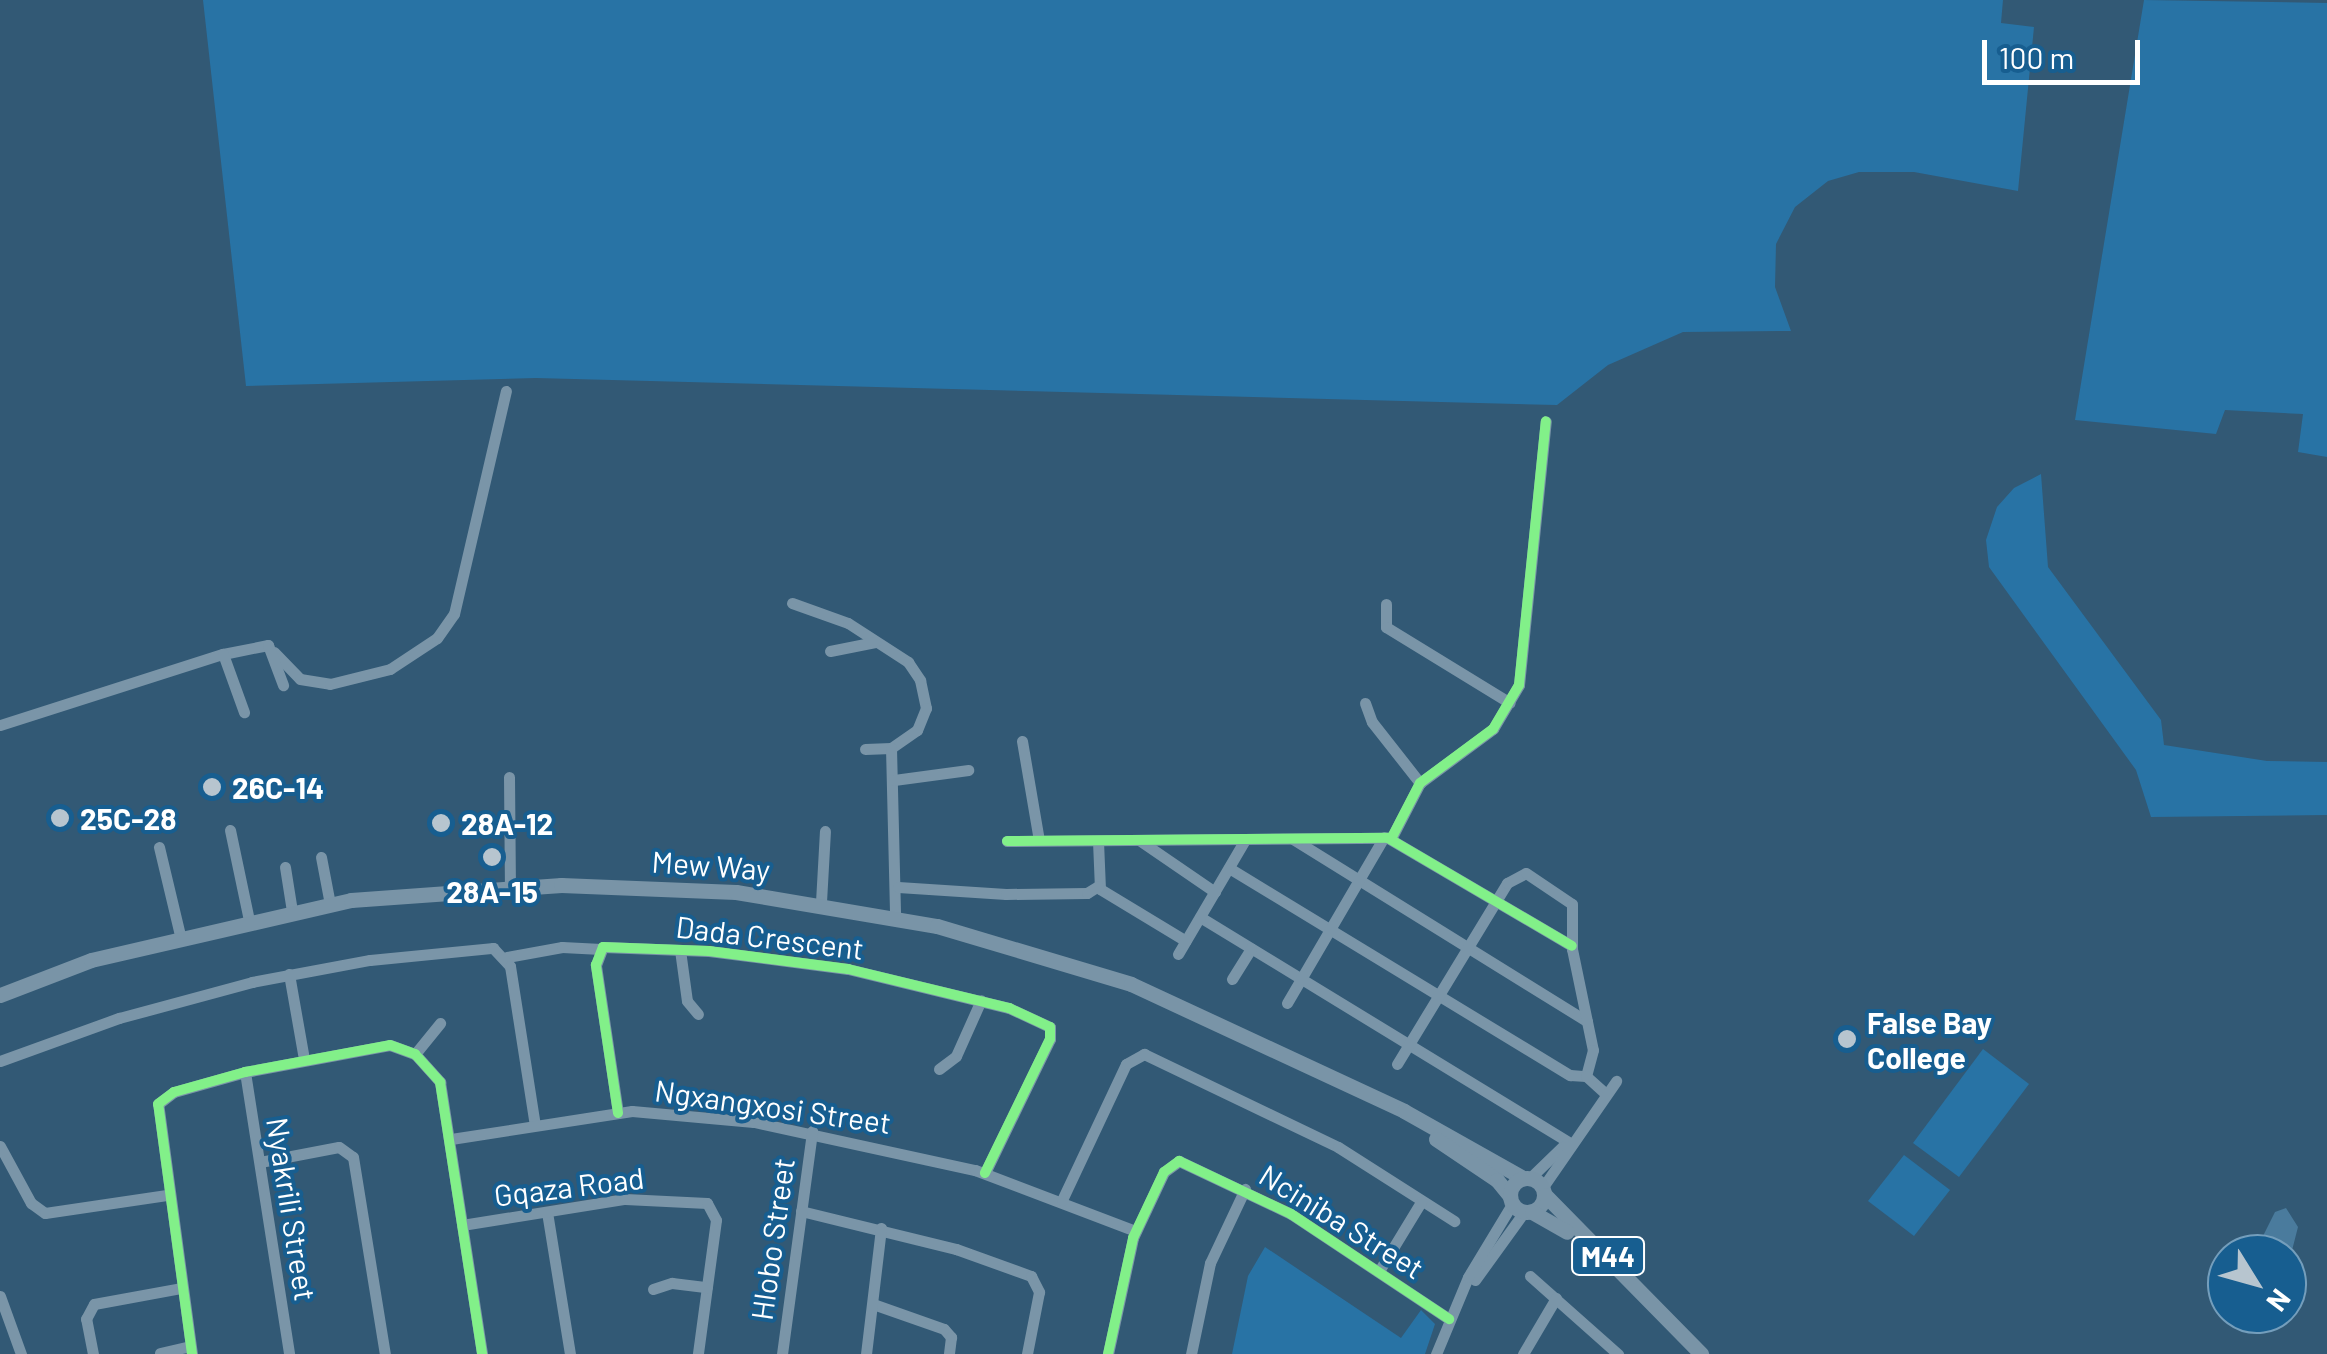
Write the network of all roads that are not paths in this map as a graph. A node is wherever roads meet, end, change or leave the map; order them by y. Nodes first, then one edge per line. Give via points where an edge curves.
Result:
1 (506, 391) dead end
2 (1546, 422) dead end
3 (792, 603) dead end
4 (1386, 604) dead end
5 (875, 642) junction
6 (830, 650) dead end
7 (274, 652) junction
8 (223, 654) junction
9 (282, 685) dead end
10 (1366, 703) dead end
11 (1510, 703) junction
12 (244, 712) dead end
13 (0, 725) edge
14 (1022, 741) dead end
15 (891, 748) junction
16 (865, 750) dead end
17 (968, 770) dead end
18 (509, 777) dead end
19 (894, 780) junction
20 (1420, 783) junction
21 (230, 830) dead end
22 (825, 831) dead end
23 (1388, 838) junction
24 (1293, 839) junction
25 (1039, 840) junction
26 (1098, 840) junction
27 (1139, 840) junction
28 (1245, 840) junction
29 (1007, 841) dead end
30 (159, 847) dead end
31 (321, 857) dead end
32 (285, 867) dead end
33 (1229, 868) junction
34 (1359, 884) junction
35 (510, 886) junction
36 (1098, 886) junction
37 (898, 887) junction
38 (1215, 892) junction
39 (821, 902) junction
40 (1496, 902) junction
41 (330, 904) junction
42 (292, 911) junction
43 (895, 917) junction
44 (1200, 917) junction
45 (249, 920) junction
46 (1331, 930) junction
47 (180, 936) junction
48 (1186, 941) junction
49 (1572, 946) junction
50 (1251, 948) junction
51 (601, 949) junction
52 (680, 950) junction
53 (1466, 950) junction
54 (1178, 954) dead end
55 (507, 957) junction
56 (289, 974) junction
57 (1232, 978) dead end
58 (1302, 979) junction
59 (0, 995) edge
60 (1439, 996) junction
61 (981, 1000) junction
62 (1287, 1003) dead end
63 (698, 1014) dead end
64 (1587, 1020) junction
65 (440, 1023) dead end
66 (1410, 1044) junction
67 (415, 1054) junction
68 (304, 1059) junction
69 (0, 1061) edge
70 (1398, 1064) dead end
71 (940, 1069) dead end
72 (245, 1072) junction
73 (1586, 1076) junction
74 (1616, 1081) dead end
75 (1606, 1094) junction
76 (1393, 1108) junction
77 (618, 1113) junction
78 (535, 1125) junction
79 (812, 1131) junction
80 (450, 1139) junction
81 (1568, 1144) junction
82 (0, 1146) edge
83 (260, 1162) junction
84 (985, 1173) junction
85 (1535, 1185) junction
86 (1245, 1189) junction
87 (167, 1195) junction
88 (1062, 1200) junction
89 (1421, 1202) junction
90 (1520, 1206) junction
91 (801, 1211) junction
92 (548, 1212) junction
93 (1454, 1221) dead end
94 (462, 1226) junction
95 (881, 1228) junction
96 (1136, 1230) junction
97 (1379, 1271) junction
98 (1530, 1276) dead end
99 (182, 1288) junction
100 (707, 1288) junction
101 (653, 1290) dead end
102 (0, 1296) edge
103 (1556, 1298) junction
104 (873, 1304) junction
105 (1449, 1319) junction
106 (1668, 1319) junction
107 (191, 1350) edge
108 (160, 1353) edge
109 (21, 1354) edge
110 (92, 1354) edge
111 (289, 1354) edge
112 (385, 1354) edge
113 (482, 1354) edge
114 (570, 1354) edge
115 (698, 1354) edge
116 (782, 1354) edge
117 (866, 1354) edge
118 (948, 1354) edge
119 (1026, 1354) edge
120 (1108, 1354) edge
121 (1191, 1354) edge
122 (1436, 1354) edge
123 (1522, 1354) edge
124 (1618, 1354) edge
125 (1700, 1354) edge

1 - 7 street via 454,614 438,638 390,668 330,684 304,681
2 - 11 street via 1535,568 1520,685
3 - 5 street via 820,610
4 - 11 street via 1386,628
5 - 6 street
5 - 15 street via 908,662 925,694 917,730
7 - 8 street via 263,644
7 - 9 street
8 - 12 street
8 - 13 street
10 - 20 street via 1372,722
11 - 20 street via 1493,729
14 - 25 street
15 - 16 street
15 - 19 street
17 - 19 street
18 - 35 street
19 - 37 street
20 - 23 street
21 - 45 street
22 - 39 street
23 - 24 street
23 - 34 street
23 - 40 street
24 - 28 street
24 - 34 street
25 - 26 street
25 - 29 street
26 - 27 street
26 - 36 street
27 - 28 street
27 - 38 street
28 - 33 street
30 - 47 street
31 - 41 street
32 - 42 street
33 - 38 street
33 - 46 street
34 - 46 street
34 - 53 street
35 - 39 main road, Mew Way / M44 via 690,888
35 - 41 main road, Mew Way / M44
36 - 37 street via 1086,893 1006,894
36 - 48 street
37 - 43 street
38 - 44 street
39 - 43 main road, Mew Way / M44
40 - 49 street
40 - 49 street via 1518,874 1544,883 1572,904
40 - 53 street
41 - 42 main road, Mew Way / M44
42 - 45 main road, Mew Way / M44
43 - 76 main road, Mew Way / M44 via 1131,984
44 - 48 street
44 - 50 street
45 - 47 main road, Mew Way / M44
46 - 58 street
46 - 60 street
47 - 59 main road, Mew Way / M44 via 90,960
48 - 54 street
49 - 64 street
50 - 57 street
50 - 58 street
51 - 52 street, Dada Crescent
51 - 55 street, Dada Crescent via 562,947
51 - 77 street via 596,965
52 - 61 street, Dada Crescent via 848,969
52 - 63 street via 686,1002
53 - 60 street
53 - 64 street
55 - 56 street, Dada Crescent via 493,948 427,953
55 - 78 street
56 - 68 street
56 - 69 street, Dada Crescent via 119,1018
58 - 62 street
58 - 66 street
60 - 66 street
60 - 73 street via 1570,1076
61 - 71 street via 956,1056
61 - 84 street, Dada Crescent via 1041,1020 1052,1031
64 - 73 street via 1594,1054
65 - 67 street
66 - 70 street
66 - 81 street
67 - 68 street via 390,1045
67 - 80 street via 440,1082
68 - 72 street
72 - 83 street, Nyakrili Street
72 - 87 street via 174,1092 158,1104
73 - 75 street
74 - 75 street
75 - 81 street
76 - 85 main road, Mew Way / M44
76 - 90 main road, Mew Way / M44 via 1497,1180
77 - 78 street, Ngxangxosi Street
77 - 79 street, Ngxangxosi Street
78 - 80 street, Ngxangxosi Street
79 - 84 street, Ngxangxosi Street
79 - 91 street, Hlobo Street
80 - 94 street
81 - 85 street
82 - 87 street via 31,1203 45,1213
83 - 111 street, Nyakrili Street
83 - 112 street via 338,1147 353,1157
84 - 88 street, Ngxangxosi Street
85 - 90 main road, M44
85 - 90 main road
85 - 106 main road, Mew Way / M44
86 - 96 street, Nciniba Street via 1176,1162 1164,1172
86 - 97 street, Nciniba Street
86 - 121 street via 1210,1263
87 - 99 street
88 - 89 street via 1126,1064 1139,1054 1237,1094
88 - 96 street, Ngxangxosi Street
89 - 93 street
89 - 97 street
90 - 105 street
90 - 106 main road, Mew Way / M44 via 1562,1228
91 - 95 street
91 - 116 street, Hlobo Street
92 - 94 street, Gqaza Road
92 - 100 street, Gqaza Road via 636,1198 707,1203 716,1220
92 - 114 street
94 - 113 street
95 - 104 street
95 - 119 street via 1032,1276 1038,1292
96 - 120 street, Nciniba Street
97 - 105 street, Nciniba Street
98 - 103 street
99 - 107 street
99 - 110 street via 92,1306 86,1319
100 - 101 street via 668,1283
100 - 115 street, Gqaza Road
102 - 109 street
103 - 123 street
103 - 124 street
104 - 117 street
104 - 118 street via 944,1328 951,1337
105 - 122 street
106 - 125 main road, Mew Way / M44
107 - 108 street

